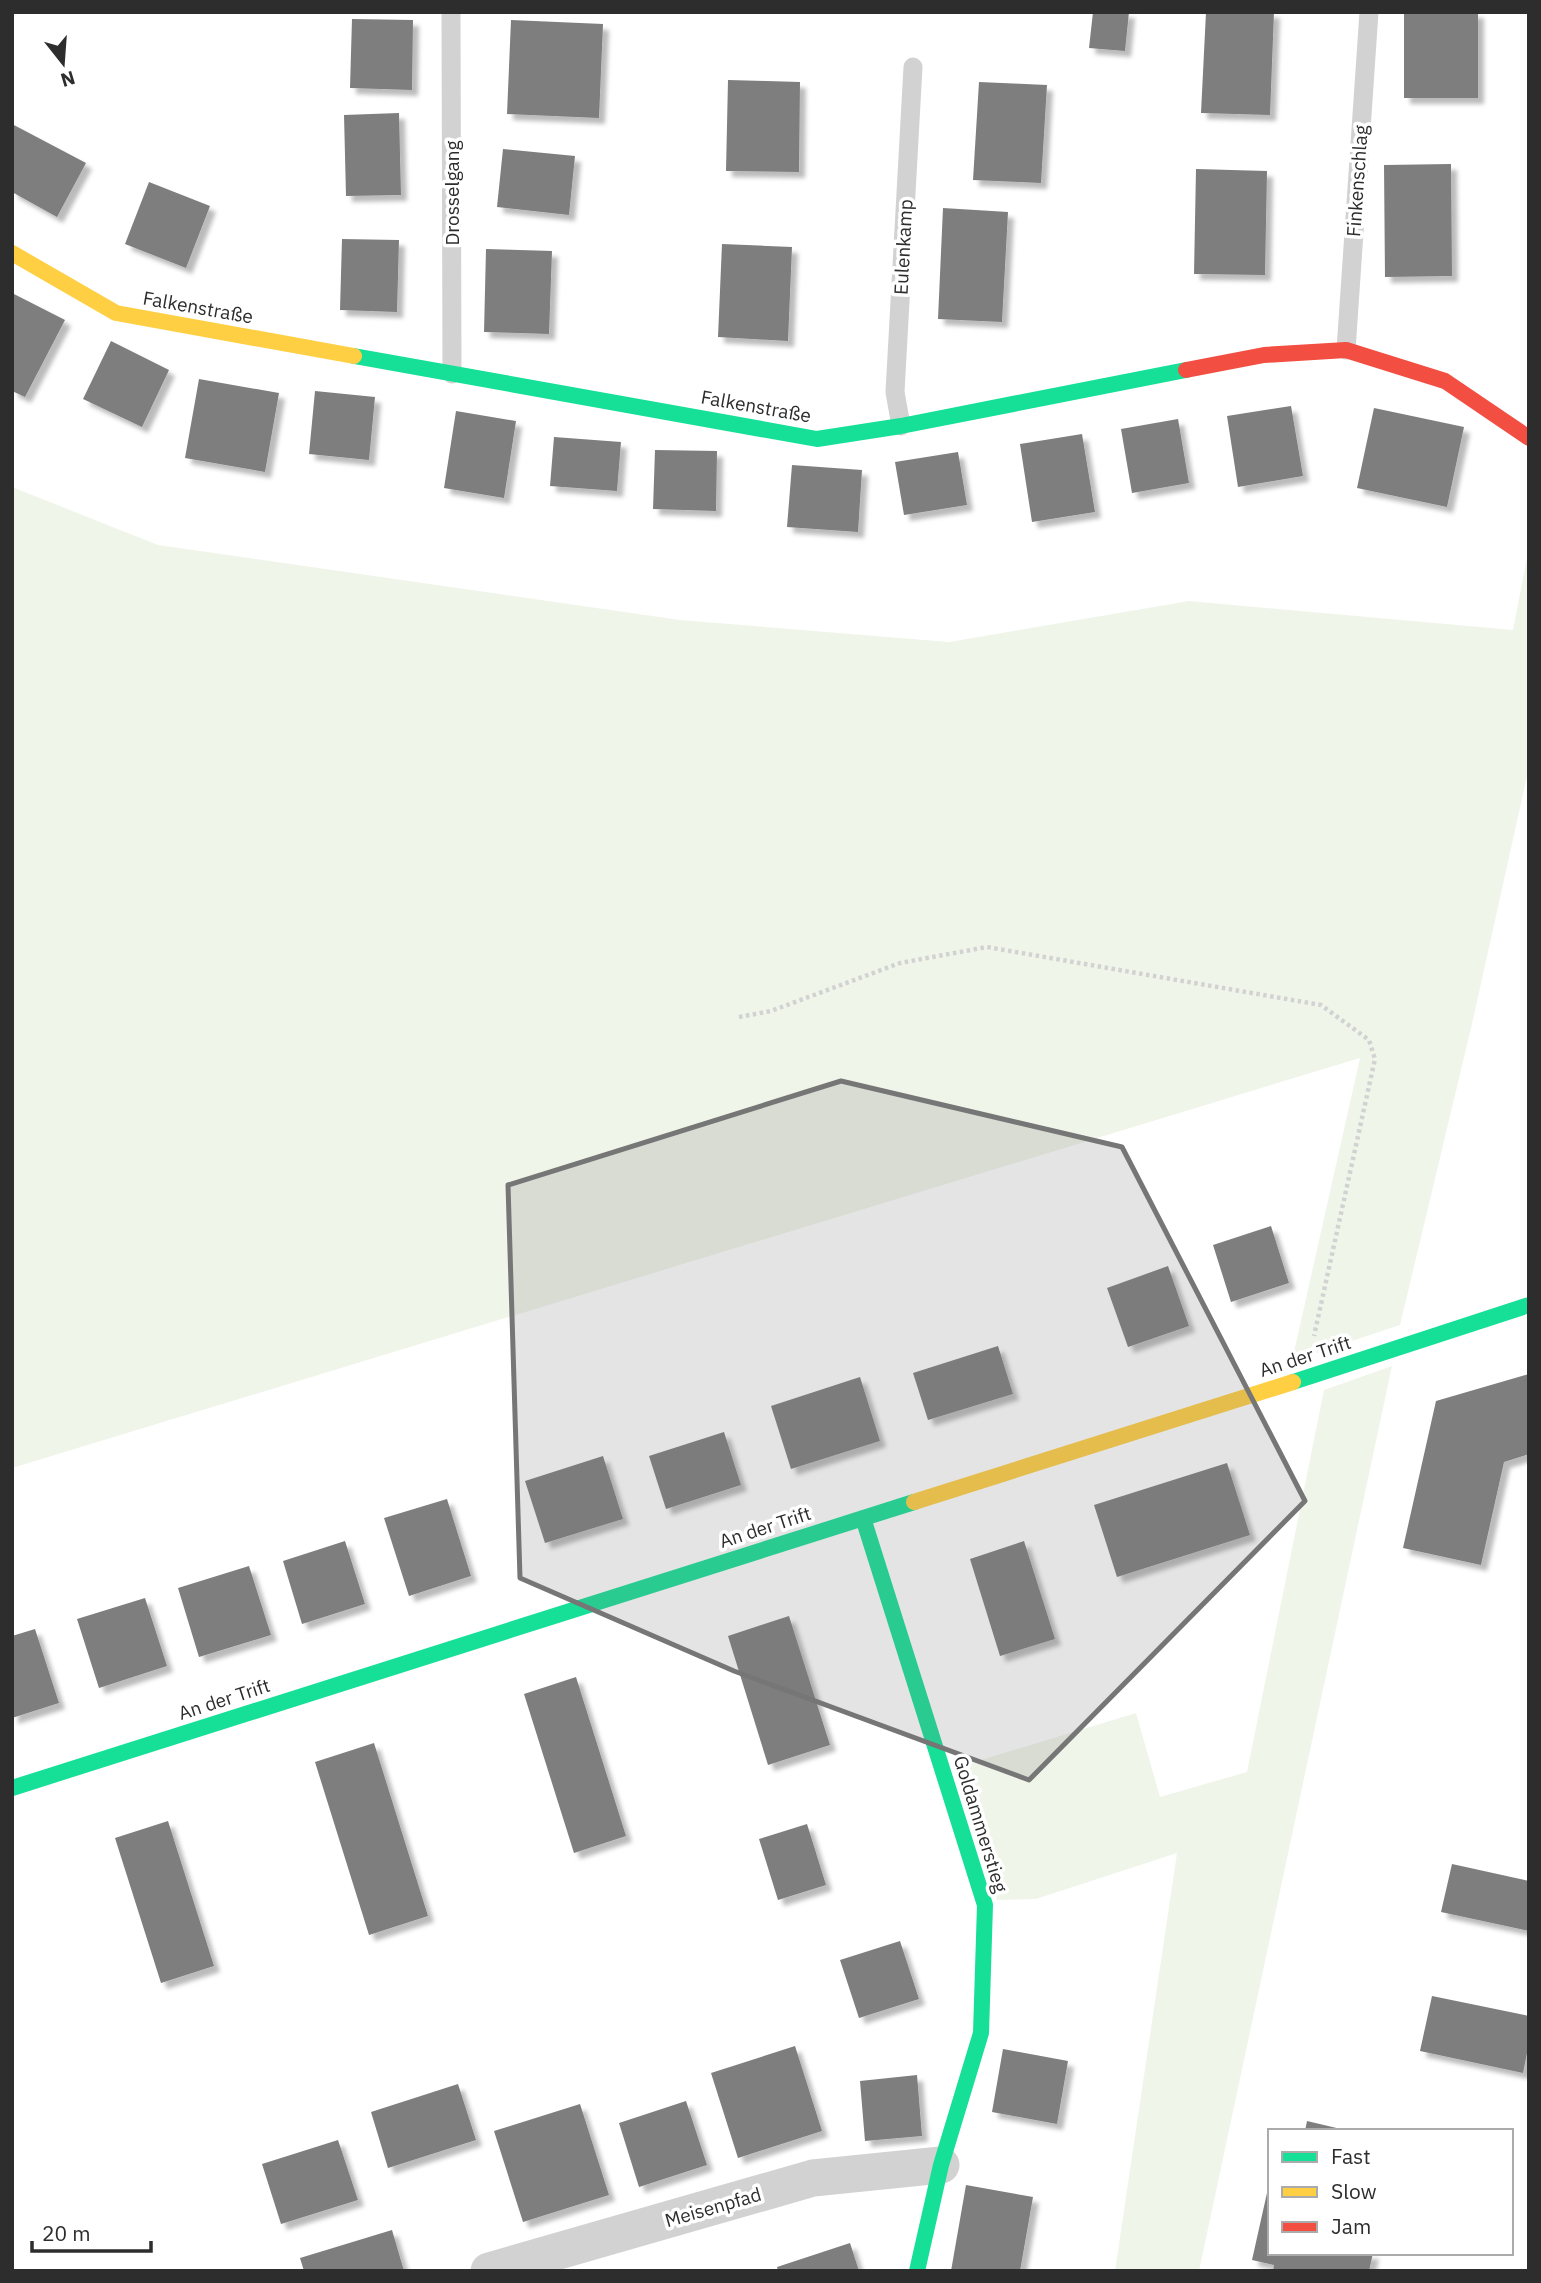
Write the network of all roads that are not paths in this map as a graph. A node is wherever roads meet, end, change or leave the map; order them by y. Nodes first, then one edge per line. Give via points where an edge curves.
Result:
1 (451, 12) edge
2 (1369, 12) edge
3 (913, 67) dead end
4 (12, 253) edge
5 (1346, 350) junction
6 (452, 374) junction
7 (901, 426) junction
8 (1529, 439) edge
9 (1529, 1305) edge
10 (863, 1518) junction
11 (12, 1788) edge
12 (941, 2165) junction
13 (489, 2271) edge
14 (917, 2271) edge

1 - 6 lane, Drosselgang
2 - 5 lane, Finkenschlag
3 - 7 lane, Eulenkamp via 895,391
4 - 6 street, Falkenstraße via 116,313
5 - 7 street, Falkenstraße via 1264,355
5 - 8 street, Falkenstraße via 1445,381
6 - 7 street, Falkenstraße via 817,439
9 - 10 street, An der Trift
10 - 11 street, An der Trift
10 - 12 street, Goldammerstieg via 985,1905 981,2034
12 - 13 street, Meisenpfad via 813,2178
12 - 14 street, Goldammerstieg

